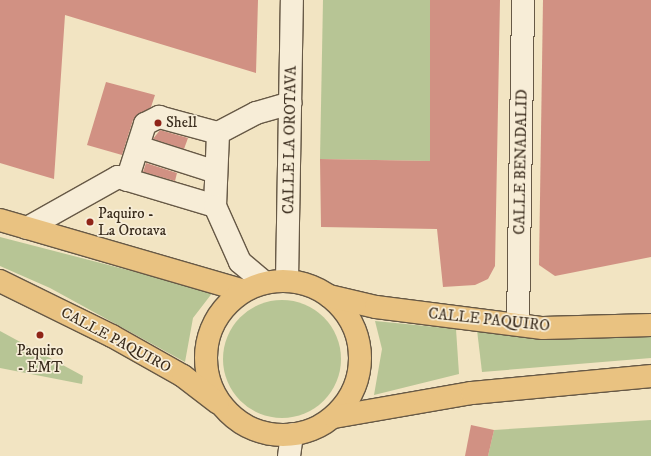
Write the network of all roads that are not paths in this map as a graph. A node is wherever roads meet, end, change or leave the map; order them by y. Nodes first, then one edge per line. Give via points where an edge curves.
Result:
1 (292, 0) edge
2 (524, 0) edge
3 (291, 103) junction
4 (218, 133) junction
5 (138, 148) junction
6 (216, 172) junction
7 (127, 180) junction
8 (214, 206) junction
9 (0, 220) edge
10 (27, 228) junction
11 (287, 280) junction
12 (0, 281) edge
13 (264, 282) junction
14 (244, 291) junction
15 (329, 296) junction
16 (518, 324) junction
17 (651, 326) edge
18 (651, 376) edge
19 (225, 409) junction
20 (334, 417) junction
21 (292, 434) junction
22 (289, 456) edge

1 - 3 street, CALLE LA OROTAVA
2 - 16 street, CALLE BENADALID
3 - 4 street via 256,113
3 - 11 street, CALLE LA OROTAVA
4 - 5 street via 159,116 145,124
4 - 6 street
5 - 6 street
5 - 7 street
6 - 8 street
7 - 8 street
7 - 10 street via 118,177
8 - 13 street via 240,262
9 - 10 main road
10 - 14 main road
11 - 13 main road
11 - 15 main road via 309,285
12 - 19 main road, CALLE PAQUIRO via 112,336 183,376
13 - 14 main road
14 - 19 main road via 222,309 209,333 205,361 211,388
15 - 16 main road, CALLE PAQUIRO via 376,307
15 - 20 main road via 352,322 361,356 354,389
16 - 17 main road, CALLE PAQUIRO via 543,328
18 - 20 main road via 472,393
19 - 21 main road, CALLE PAQUIRO via 248,428 273,435
20 - 21 main road, CALLE PAQUIRO via 323,425
21 - 22 street

